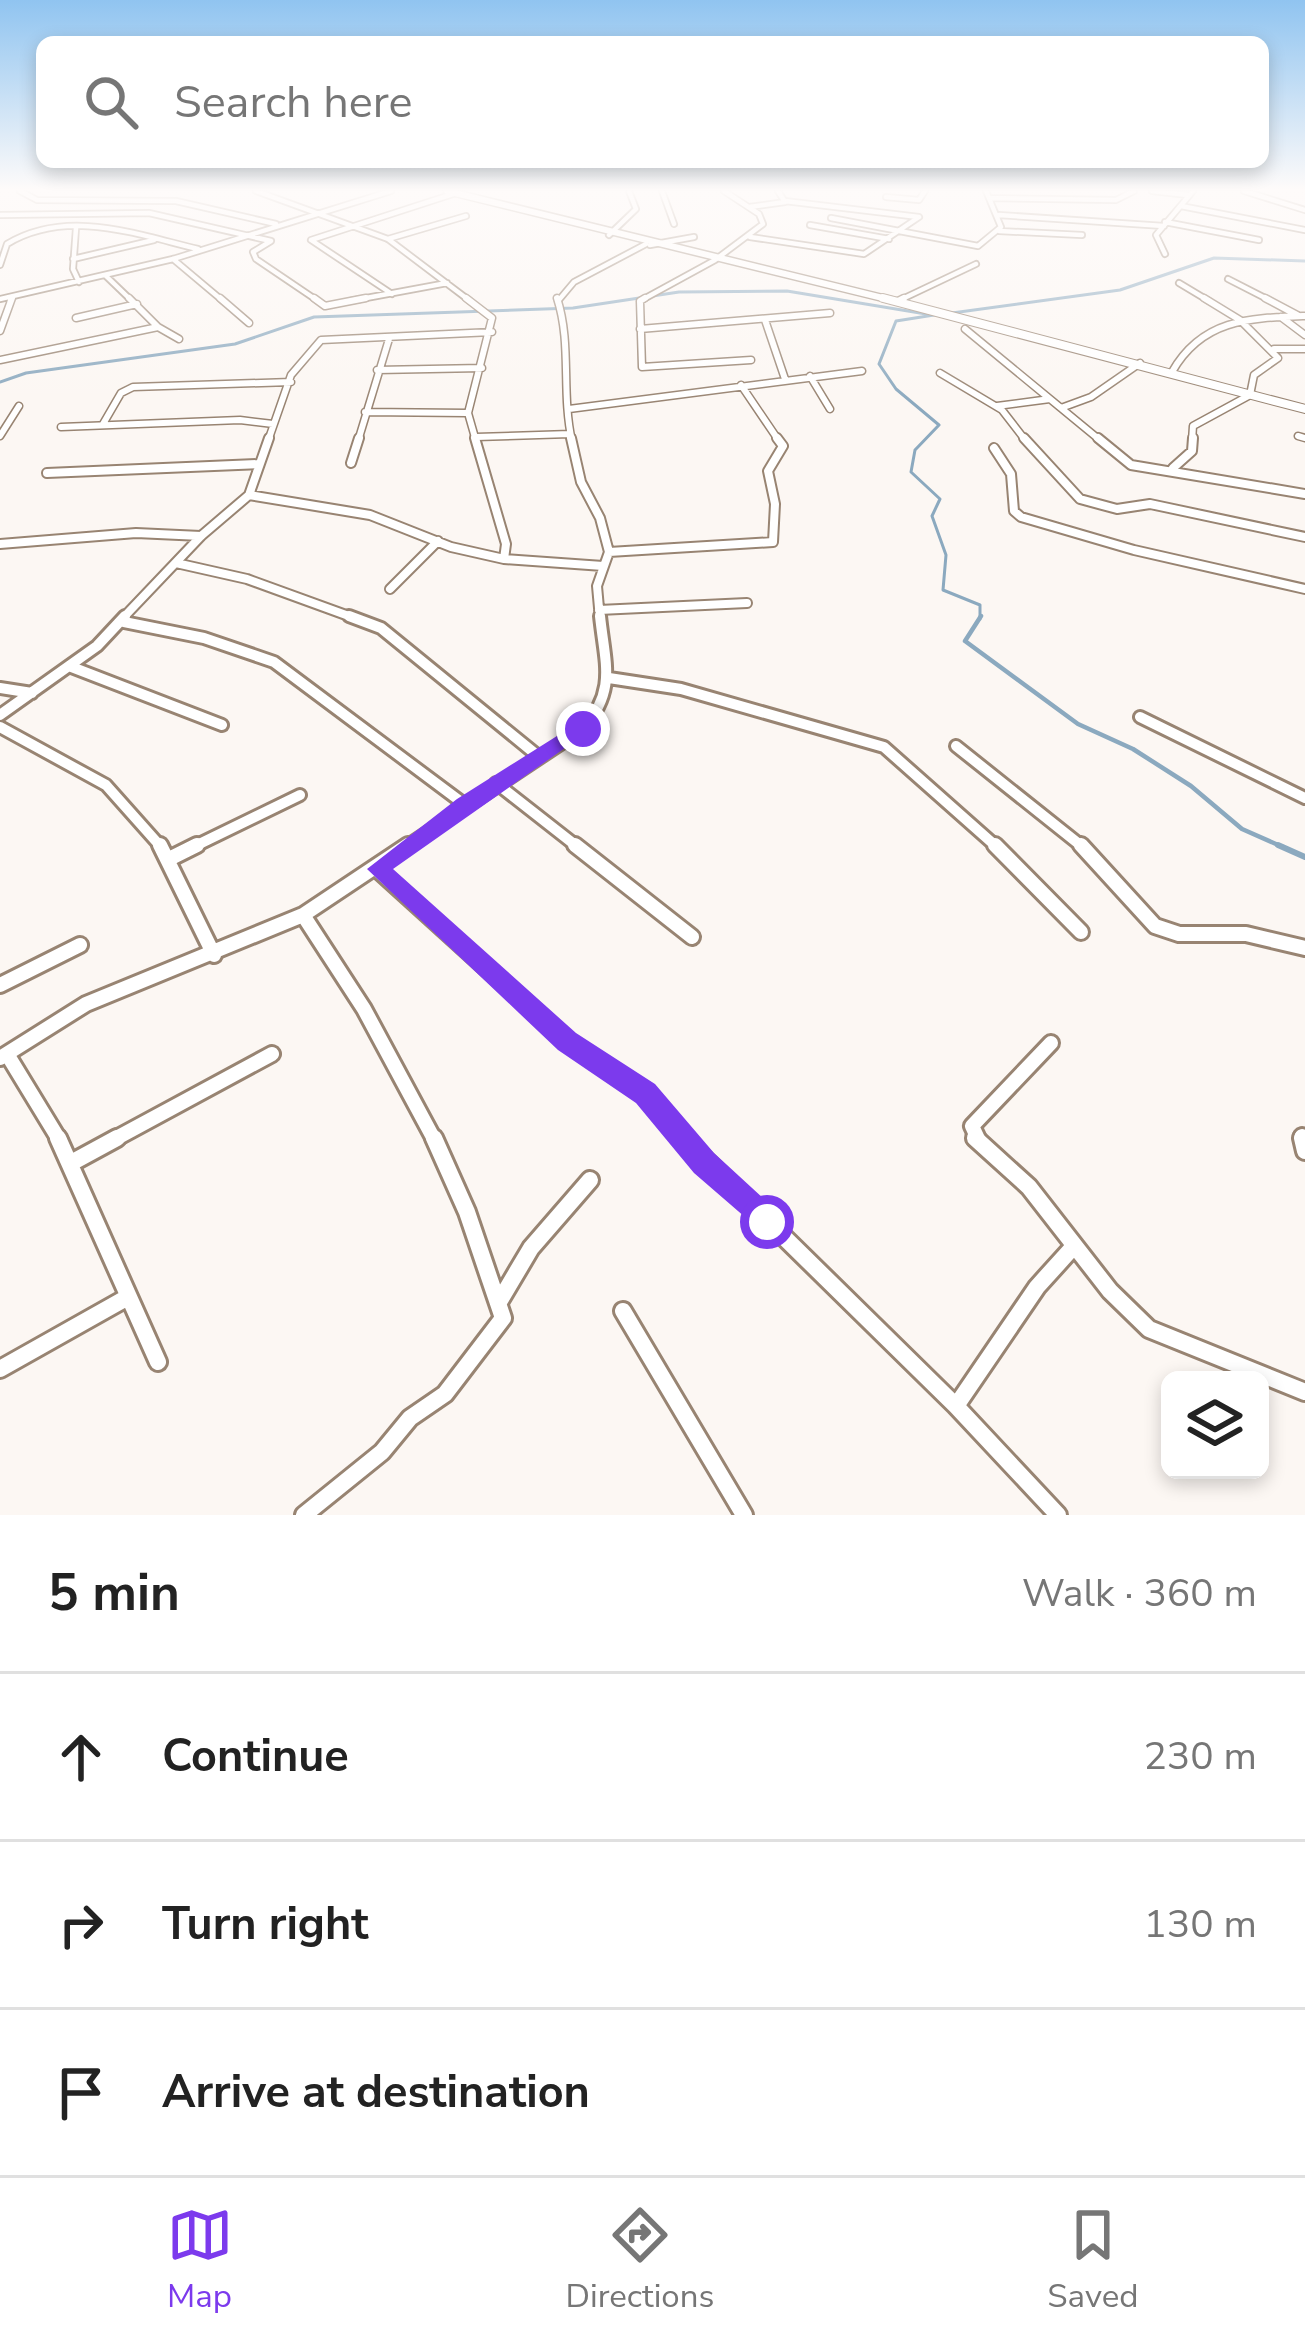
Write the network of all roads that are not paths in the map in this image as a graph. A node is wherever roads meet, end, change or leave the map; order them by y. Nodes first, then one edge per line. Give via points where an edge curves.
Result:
1 (73, 262) edge
2 (162, 262) edge
3 (176, 262) edge
4 (260, 262) edge
5 (343, 262) edge
6 (419, 262) edge
7 (614, 262) edge
8 (712, 262) edge
9 (724, 262) edge
10 (976, 264) dead end
11 (106, 276) junction
12 (1228, 279) dead end
13 (79, 282) junction
14 (447, 283) junction
15 (1179, 283) dead end
16 (392, 294) junction
17 (12, 297) junction
18 (0, 299) edge
19 (898, 301) junction
20 (137, 304) junction
21 (830, 314) dead end
22 (1303, 316) edge
23 (1281, 317) junction
24 (76, 318) dead end
25 (764, 320) junction
26 (1240, 320) junction
27 (249, 323) dead end
28 (158, 327) junction
29 (965, 328) dead end
30 (640, 329) junction
31 (0, 331) edge
32 (492, 332) junction
33 (1305, 335) edge
34 (179, 339) dead end
35 (388, 339) junction
36 (1305, 349) edge
37 (1274, 350) junction
38 (0, 354) edge
39 (751, 360) dead end
40 (1140, 362) junction
41 (482, 368) junction
42 (377, 370) junction
43 (862, 370) dead end
44 (1172, 372) junction
45 (940, 373) dead end
46 (810, 376) junction
47 (785, 379) junction
48 (290, 382) junction
49 (741, 385) junction
50 (1250, 394) junction
51 (1050, 399) junction
52 (19, 406) dead end
53 (998, 406) junction
54 (1061, 408) junction
55 (830, 409) dead end
56 (1305, 409) edge
57 (569, 410) junction
58 (365, 412) junction
59 (468, 413) junction
60 (4, 421) edge
61 (103, 424) junction
62 (273, 424) junction
63 (61, 427) dead end
64 (570, 434) junction
65 (0, 436) edge
66 (476, 437) junction
67 (994, 448) dead end
68 (351, 463) dead end
69 (259, 464) junction
70 (1172, 468) junction
71 (46, 473) dead end
72 (1305, 494) edge
73 (249, 495) junction
74 (201, 536) junction
75 (1305, 537) edge
76 (438, 542) junction
77 (0, 544) edge
78 (609, 551) junction
79 (504, 559) junction
80 (176, 563) junction
81 (603, 566) junction
82 (1305, 589) edge
83 (390, 590) dead end
84 (747, 603) dead end
85 (599, 610) junction
86 (124, 622) junction
87 (69, 666) junction
88 (609, 678) junction
89 (0, 688) edge
90 (34, 693) junction
91 (0, 715) edge
92 (1140, 717) dead end
93 (222, 725) dead end
94 (0, 727) edge
95 (956, 746) dead end
96 (538, 756) junction
97 (496, 784) junction
98 (300, 795) dead end
99 (1305, 798) edge
100 (464, 804) junction
101 (169, 859) junction
102 (377, 869) junction
103 (303, 914) junction
104 (1081, 932) dead end
105 (692, 937) dead end
106 (80, 945) dead end
107 (1305, 948) edge
108 (214, 956) junction
109 (0, 985) edge
110 (1051, 1043) dead end
111 (272, 1054) dead end
112 (3, 1056) edge
113 (71, 1163) junction
114 (590, 1180) dead end
115 (1074, 1246) junction
116 (128, 1297) junction
117 (499, 1302) junction
118 (623, 1311) dead end
119 (158, 1362) dead end
120 (0, 1370) edge
121 (1305, 1392) edge
122 (956, 1406) junction
123 (304, 1515) edge
124 (744, 1515) edge
125 (1058, 1515) edge

1 - 13 street
2 - 11 street
3 - 27 street
4 - 16 street via 325,306
5 - 16 street
6 - 14 street
7 - 57 street via 574,282 559,307
8 - 30 street via 648,293 640,301
9 - 19 street
10 - 19 street
11 - 13 street
11 - 20 street
12 - 22 street
13 - 17 street
14 - 16 street
14 - 32 street via 493,318
15 - 26 street
17 - 18 street
17 - 31 street
19 - 40 street
20 - 24 street
20 - 28 street
21 - 25 street
22 - 23 street
23 - 26 street
23 - 33 street
25 - 30 street
25 - 47 street
26 - 37 street
26 - 44 street via 1192,337
28 - 34 street
28 - 38 street via 76,349
29 - 51 street
30 - 39 street via 642,367
32 - 35 street
32 - 41 street
35 - 42 street
35 - 48 street via 321,340
36 - 37 street
37 - 50 street via 1278,358 1253,375
40 - 44 street
40 - 54 street via 1082,403
41 - 42 street
41 - 59 street
42 - 58 street
43 - 46 street
44 - 50 street
45 - 53 street
46 - 47 street
46 - 55 street
47 - 49 street
48 - 61 street via 133,387
48 - 62 street
49 - 57 street
49 - 78 street via 783,446 768,470 773,542
50 - 56 street
50 - 70 street via 1193,426 1192,451
51 - 53 street
51 - 54 street
52 - 60 street
53 - 75 street via 1080,499
54 - 70 street via 1131,465
57 - 64 street
58 - 59 street
58 - 68 street
59 - 66 street
60 - 65 street
61 - 62 street
61 - 63 street
62 - 69 street
64 - 66 street
64 - 78 street
66 - 79 street
67 - 82 street via 1011,474 1021,517
69 - 71 street
69 - 73 street
70 - 72 street
73 - 74 street
73 - 76 street via 370,515
74 - 77 street via 123,533
74 - 80 street
76 - 79 street
76 - 83 street
78 - 81 street
79 - 81 street
80 - 86 street
80 - 96 street via 247,579 382,628
81 - 85 street
84 - 85 street
85 - 88 street
86 - 87 street
86 - 100 street via 274,662
87 - 90 street
87 - 93 street
88 - 96 street via 603,706 583,729
88 - 104 street via 681,689 884,747
89 - 90 street
90 - 91 street
92 - 99 street
94 - 101 street via 100,782
95 - 107 street via 1079,842 1155,926
96 - 97 street
97 - 100 street
97 - 105 street
98 - 101 street
100 - 102 street
101 - 108 street
102 - 103 street
102 - 122 street via 567,1041 646,1094 704,1163
103 - 108 street
103 - 117 street via 365,1007 476,1226
106 - 109 street
108 - 112 street via 86,1004
110 - 115 street via 972,1132
111 - 113 street
112 - 113 street via 37,1096
113 - 116 street
114 - 117 street via 531,1248
115 - 121 street via 1149,1329
115 - 122 street
116 - 119 street
116 - 120 street
117 - 123 street via 503,1318 445,1394
118 - 124 street
122 - 125 street

